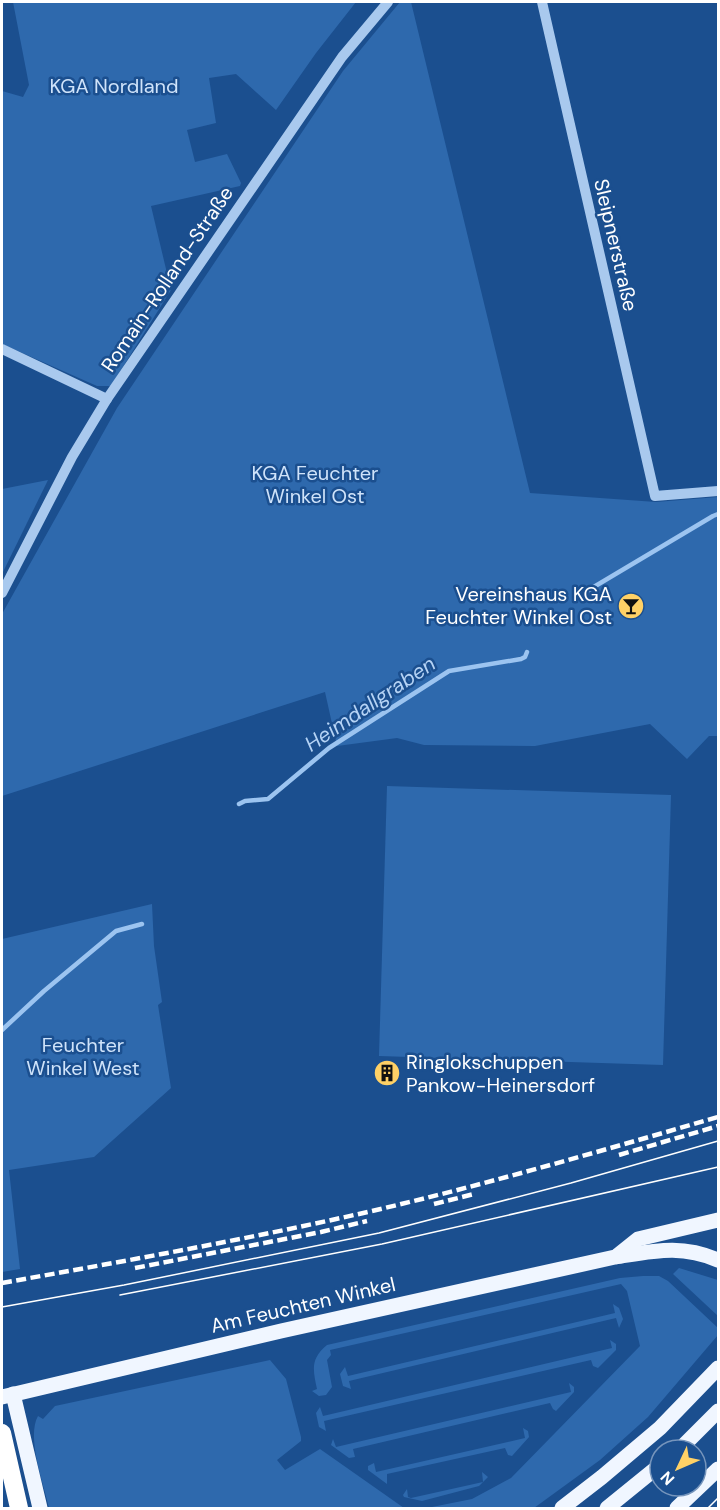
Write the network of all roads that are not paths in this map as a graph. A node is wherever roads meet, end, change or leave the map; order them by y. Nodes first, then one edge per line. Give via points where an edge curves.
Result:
1 (388, 2) edge
2 (542, 2) edge
3 (2, 350) edge
4 (107, 399) junction
5 (718, 491) edge
6 (2, 593) edge
7 (718, 1220) edge
8 (615, 1257) junction
9 (718, 1260) edge
10 (718, 1368) edge
11 (7, 1395) edge
12 (718, 1411) edge
13 (2, 1433) edge
14 (691, 1438) edge
15 (718, 1469) edge
16 (648, 1475) edge
17 (19, 1509) edge
18 (40, 1509) edge
19 (562, 1509) edge
20 (607, 1509) edge
21 (677, 1509) edge

1 - 4 street, Romain-Rolland-Straße via 342,57
2 - 5 street, Sleipnerstraße via 655,496
3 - 4 street
4 - 6 street, Romain-Rolland-Straße via 72,457
7 - 8 main road, Am Feuchten Winkel via 638,1239
8 - 9 main road, Am Feuchten Winkel via 689,1250
8 - 11 main road, Am Feuchten Winkel
10 - 19 main road via 660,1428
11 - 18 main road
12 - 14 main road
13 - 17 highway
15 - 21 main road
16 - 20 main road

